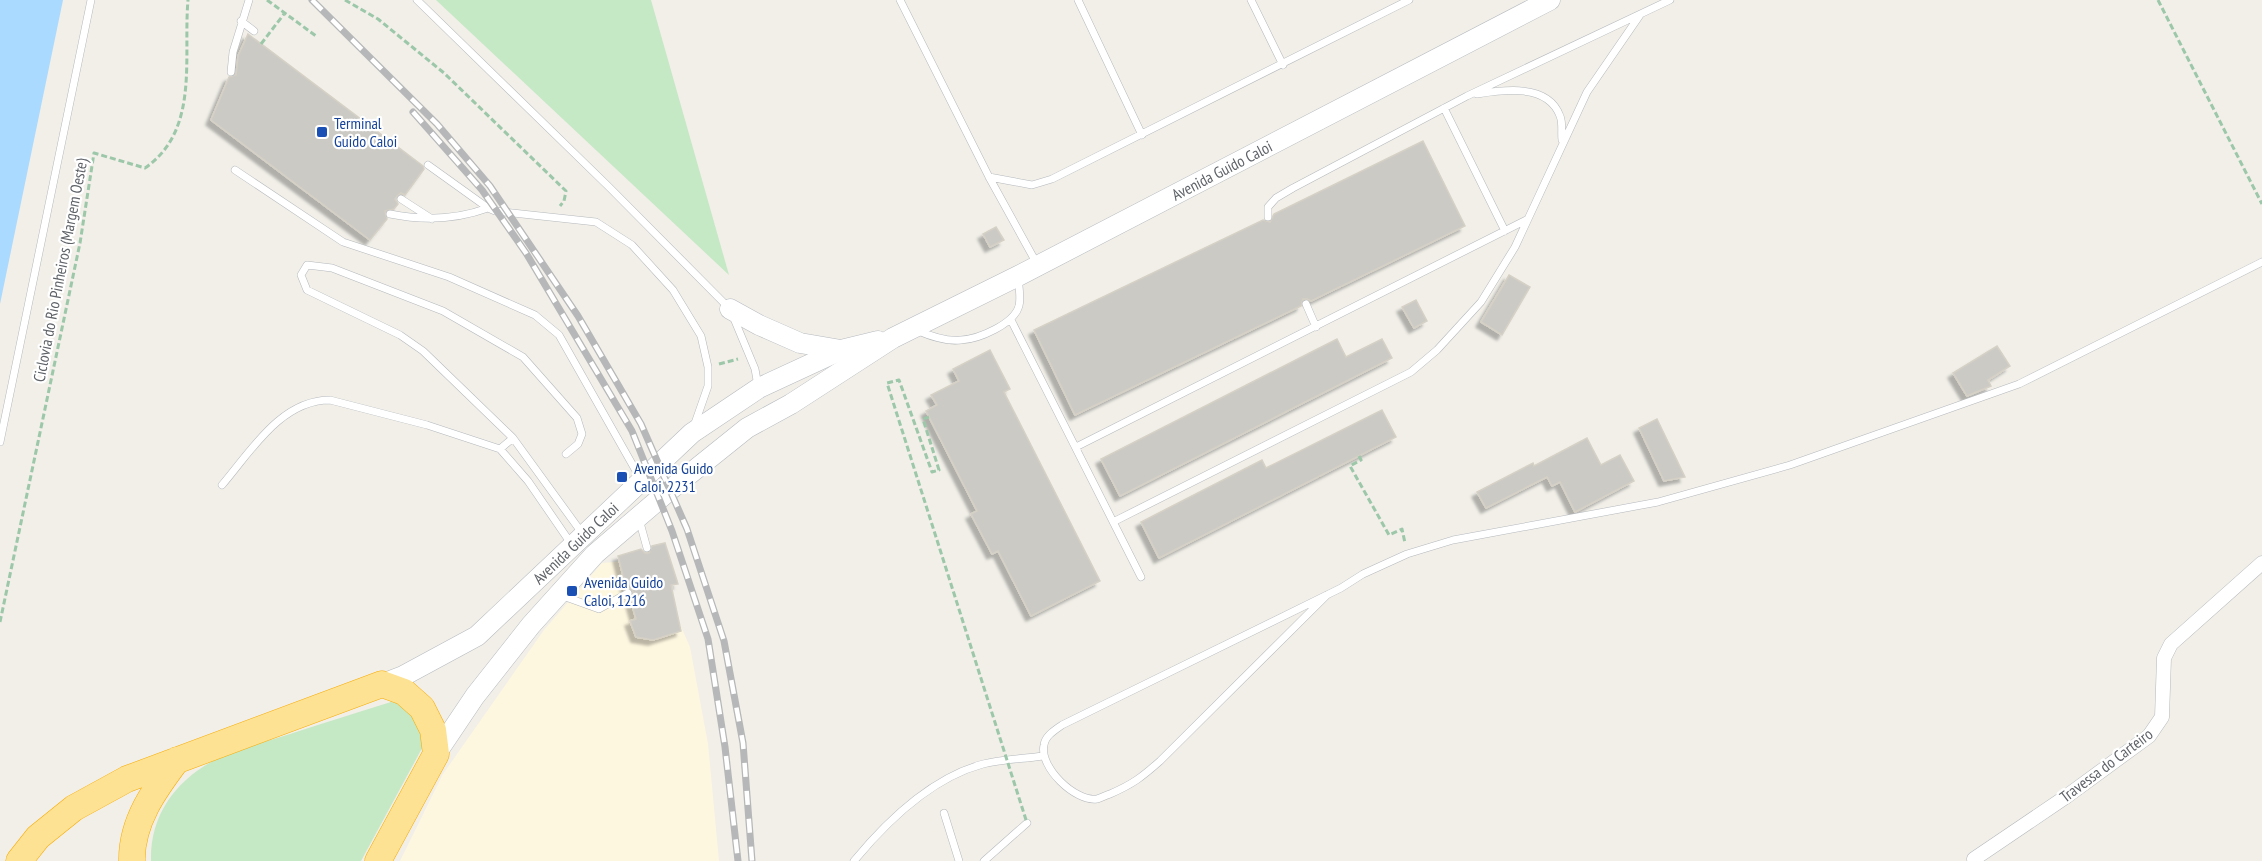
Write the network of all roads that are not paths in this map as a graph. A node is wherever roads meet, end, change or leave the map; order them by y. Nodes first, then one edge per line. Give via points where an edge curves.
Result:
1 (91, 0) edge
2 (249, 0) edge
3 (417, 0) edge
4 (900, 0) edge
5 (1078, 0) edge
6 (1251, 0) edge
7 (1409, 0) edge
8 (1550, 0) edge
9 (1670, 0) edge
10 (1640, 15) junction
11 (242, 21) junction
12 (254, 31) dead end
13 (1283, 65) junction
14 (231, 72) dead end
15 (1467, 96) junction
16 (1444, 108) junction
17 (1142, 135) junction
18 (1562, 142) junction
19 (428, 165) dead end
20 (235, 170) dead end
21 (989, 177) junction
22 (401, 199) dead end
23 (488, 208) junction
24 (390, 214) dead end
25 (1268, 217) dead end
26 (433, 220) junction
27 (1526, 220) junction
28 (1505, 231) junction
29 (2262, 262) edge
30 (1038, 266) junction
31 (1018, 276) junction
32 (1306, 304) dead end
33 (730, 309) junction
34 (1011, 320) junction
35 (1316, 327) junction
36 (911, 328) junction
37 (893, 338) junction
38 (841, 350) junction
39 (759, 388) junction
40 (747, 428) junction
41 (692, 433) junction
42 (513, 438) junction
43 (0, 442) edge
44 (1076, 447) junction
45 (500, 449) junction
46 (566, 454) dead end
47 (641, 480) junction
48 (222, 485) dead end
49 (639, 517) junction
50 (1113, 522) junction
51 (578, 540) junction
52 (647, 548) dead end
53 (2262, 563) edge
54 (1141, 577) dead end
55 (628, 593) dead end
56 (558, 595) junction
57 (1327, 595) junction
58 (382, 684) junction
59 (436, 754) junction
60 (1043, 756) junction
61 (177, 759) junction
62 (944, 813) dead end
63 (1027, 823) road end
64 (384, 856) edge
65 (1973, 860) edge
66 (20, 861) edge
67 (132, 861) edge
68 (854, 861) edge
69 (959, 861) edge
70 (984, 861) edge

1 - 43 lane
2 - 11 lane
3 - 33 lane
4 - 21 lane
5 - 17 lane
6 - 13 lane
7 - 13 lane
8 - 30 main road, Avenida Guido Caloi
9 - 10 lane
10 - 15 lane
10 - 18 lane via 1587,92
11 - 12 lane
11 - 14 lane
13 - 17 lane
15 - 16 lane
15 - 18 lane via 1529,91 1549,100 1560,116
16 - 25 lane via 1276,198 1268,207
16 - 28 lane
17 - 21 lane via 1032,185
18 - 27 lane
19 - 23 lane
20 - 47 lane via 343,242 449,277 535,315 559,335
21 - 30 lane
22 - 26 lane
23 - 26 lane
23 - 41 lane via 596,222 632,245 673,290 701,336 708,367 708,386
24 - 26 lane
27 - 28 lane
27 - 50 lane via 1515,247 1481,302 1437,351 1411,372
28 - 35 lane
29 - 57 lane via 2019,384 1790,465 1658,502 1454,540 1407,554
30 - 31 main road, Avenida Guido Caloi
31 - 34 lane via 1020,304
31 - 36 main road, Avenida Guido Caloi
32 - 35 lane
33 - 38 main road via 800,343
33 - 39 lane
34 - 36 lane via 985,334 961,340 934,337
34 - 44 lane
35 - 44 lane
36 - 37 main road, Avenida Guido Caloi
37 - 38 main road, Avenida Guido Caloi
37 - 40 main road, Avenida Guido Caloi
38 - 39 main road, Avenida Guido Caloi
39 - 40 main road
39 - 41 main road, Avenida Guido Caloi
40 - 49 main road, Avenida Guido Caloi
41 - 47 main road, Avenida Guido Caloi
42 - 45 lane
42 - 46 lane via 423,351 400,335 307,290 301,275 307,265 332,267 443,311 524,357 577,418 582,434 578,444
42 - 51 lane
44 - 50 lane
45 - 48 lane via 416,422 330,400 315,400 277,420
45 - 51 lane
47 - 51 main road, Avenida Guido Caloi
49 - 52 lane
49 - 56 main road, Avenida Guido Caloi via 595,554
50 - 54 lane
51 - 58 main road, Avenida Guido Caloi via 477,636
53 - 65 street, Travessa do Carteiro via 2171,644 2164,658 2162,717 2148,736
55 - 56 lane via 599,609
56 - 59 main road, Avenida Guido Caloi via 475,696
57 - 60 lane via 1062,725 1044,743
57 - 60 lane via 1134,784 1096,799 1076,794 1059,781
58 - 59 highway via 404,692 422,708 433,730
58 - 61 highway
59 - 64 highway
60 - 68 lane via 983,764 952,777 897,815
61 - 66 highway via 127,779 74,808 38,837
61 - 67 highway via 152,793 136,830
62 - 69 lane
63 - 70 lane

